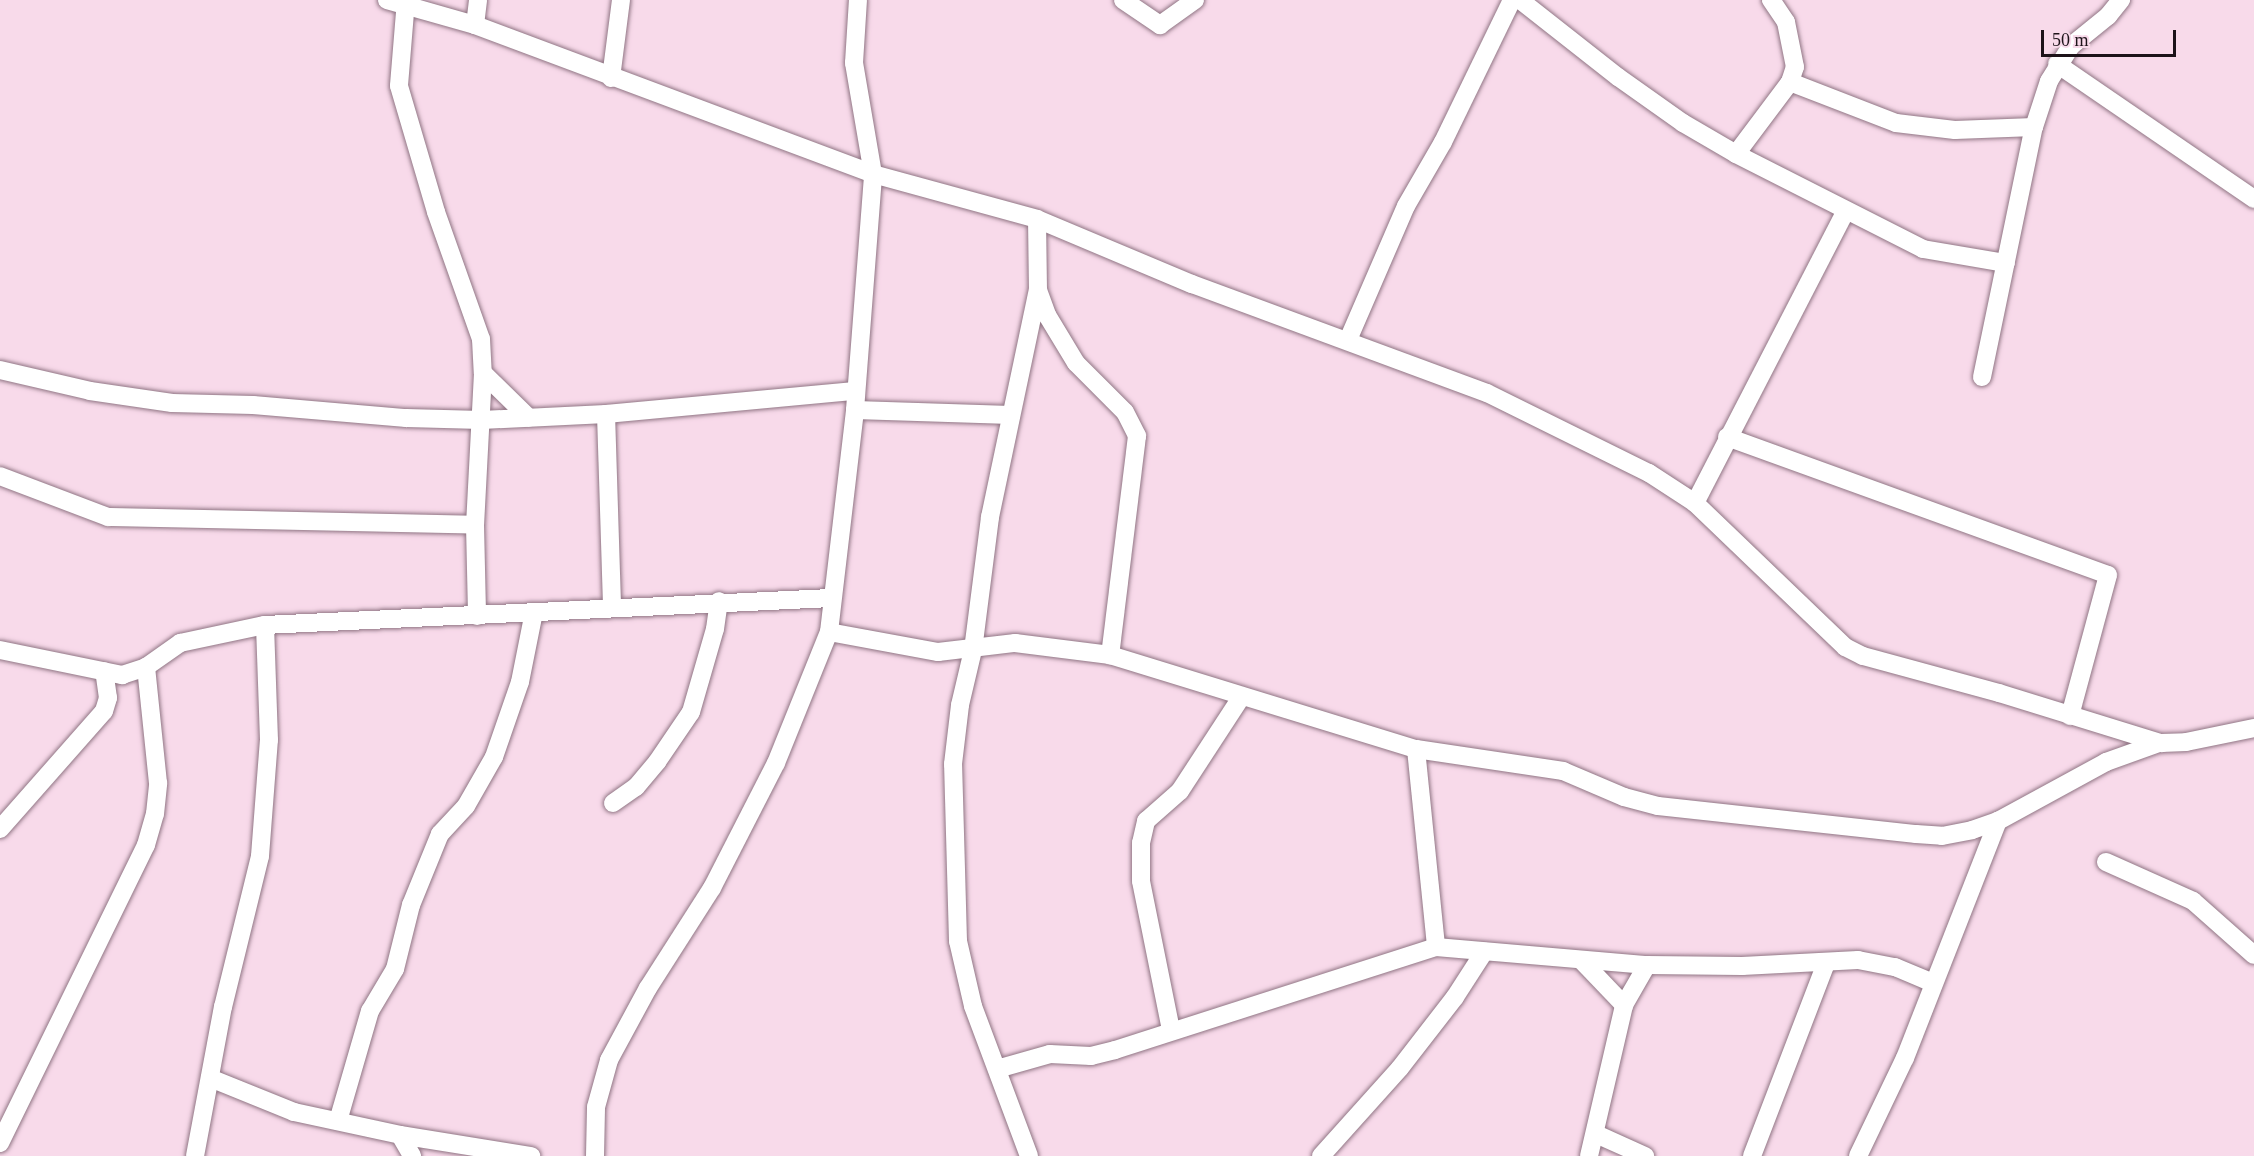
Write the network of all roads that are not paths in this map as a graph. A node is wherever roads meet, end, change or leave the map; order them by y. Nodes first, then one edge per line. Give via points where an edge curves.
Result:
1 (387, 0) edge
2 (478, 0) edge
3 (621, 0) edge
4 (858, 0) edge
5 (1123, 0) edge
6 (1195, 0) edge
7 (1512, 0) edge
8 (1520, 0) edge
9 (1771, 0) edge
10 (2121, 0) edge
11 (406, 3) edge
12 (475, 25) junction
13 (2057, 64) junction
14 (611, 78) junction
15 (1790, 82) junction
16 (2034, 127) junction
17 (1736, 154) junction
18 (873, 174) junction
19 (2254, 199) edge
20 (1845, 212) junction
21 (1037, 219) junction
22 (2006, 263) junction
23 (1038, 290) junction
24 (1348, 339) junction
25 (0, 370) edge
26 (483, 373) junction
27 (1982, 377) dead end
28 (855, 391) junction
29 (855, 410) junction
30 (606, 414) junction
31 (1011, 416) junction
32 (529, 418) junction
33 (482, 420) junction
34 (1727, 437) junction
35 (0, 476) edge
36 (1695, 502) junction
37 (475, 525) junction
38 (832, 598) junction
39 (719, 601) junction
40 (612, 606) junction
41 (534, 612) junction
42 (477, 616) junction
43 (265, 625) junction
44 (829, 632) junction
45 (0, 650) edge
46 (973, 650) junction
47 (1110, 655) junction
48 (146, 667) junction
49 (104, 671) junction
50 (1242, 696) junction
51 (2070, 716) junction
52 (2254, 728) edge
53 (2161, 743) junction
54 (1416, 749) junction
55 (613, 803) dead end
56 (1998, 821) junction
57 (0, 829) edge
58 (2106, 862) dead end
59 (1436, 947) junction
60 (1484, 952) junction
61 (2254, 956) edge
62 (1582, 961) junction
63 (1826, 963) junction
64 (1647, 965) junction
65 (1933, 983) junction
66 (1624, 1005) junction
67 (1172, 1030) junction
68 (997, 1069) junction
69 (210, 1078) junction
70 (338, 1121) junction
71 (1596, 1134) junction
72 (399, 1135) junction
73 (0, 1143) edge
74 (438, 1149) edge
75 (195, 1156) edge
76 (412, 1156) edge
77 (531, 1156) edge
78 (596, 1156) edge
79 (1029, 1156) edge
80 (1321, 1156) edge
81 (1589, 1156) edge
82 (1645, 1156) edge
83 (1752, 1156) edge
84 (1858, 1156) edge

1 - 11 street
2 - 12 street
3 - 14 street
4 - 18 street via 854,63
5 - 6 street via 1160,25
7 - 24 street via 1443,142 1406,206
8 - 17 street via 1627,84
9 - 15 street via 1791,38 1795,67
10 - 13 street
11 - 12 street
11 - 26 street via 399,87 436,212 481,339
12 - 14 street
13 - 16 street
13 - 19 street
14 - 18 street
15 - 16 street via 1896,123 1954,130
15 - 17 street
16 - 22 street
17 - 20 street
18 - 21 street
18 - 28 street
20 - 22 street via 1923,249
20 - 34 street
21 - 23 street
21 - 24 street via 1192,284
22 - 27 street
23 - 31 street
23 - 47 street via 1047,315 1076,363 1125,412 1137,436
24 - 36 street via 1540,418 1649,473
25 - 33 street via 90,391 172,403
26 - 32 street
26 - 33 street
28 - 29 street
28 - 30 street
29 - 31 street
29 - 38 street
30 - 32 street
30 - 40 street
31 - 46 street via 990,517
32 - 33 street
33 - 37 street
34 - 36 street
34 - 51 street via 2108,575
35 - 37 street via 108,517
36 - 51 street via 1845,647 1863,656
37 - 42 street
38 - 39 street
38 - 44 street
39 - 40 street
39 - 55 street via 691,712 650,771
40 - 41 street
41 - 42 street
41 - 70 street via 520,682 494,757 481,784 440,834 411,905 395,969 370,1011
42 - 43 street
43 - 48 street via 180,643
43 - 69 street via 269,740 260,856
44 - 46 street via 938,652
44 - 78 street via 776,763 734,846 609,1060 596,1107
45 - 49 street
46 - 47 street via 1014,643
46 - 68 street via 960,705 953,764 958,941 973,1006
47 - 50 street
48 - 49 street via 122,675
48 - 73 street via 158,783 146,845
49 - 57 street via 108,699 104,711
50 - 54 street
50 - 67 street via 1180,791 1146,821 1141,843 1141,881
51 - 53 street
52 - 53 street
53 - 56 street via 2106,762
54 - 56 street via 1563,771 1624,797 1658,806 1942,836
54 - 59 street
56 - 65 street
58 - 61 street via 2193,901
59 - 60 street
59 - 67 street
60 - 62 street
60 - 80 street via 1400,1068
62 - 64 street
62 - 66 street
63 - 64 street
63 - 65 street via 1858,960 1895,967
63 - 83 street
64 - 66 street
65 - 84 street via 1905,1058
66 - 71 street
67 - 68 street via 1090,1056 1050,1054
68 - 79 street
69 - 70 street via 294,1112
69 - 75 street
70 - 72 street
71 - 81 street
71 - 82 street
72 - 74 street
72 - 76 street
74 - 77 street

